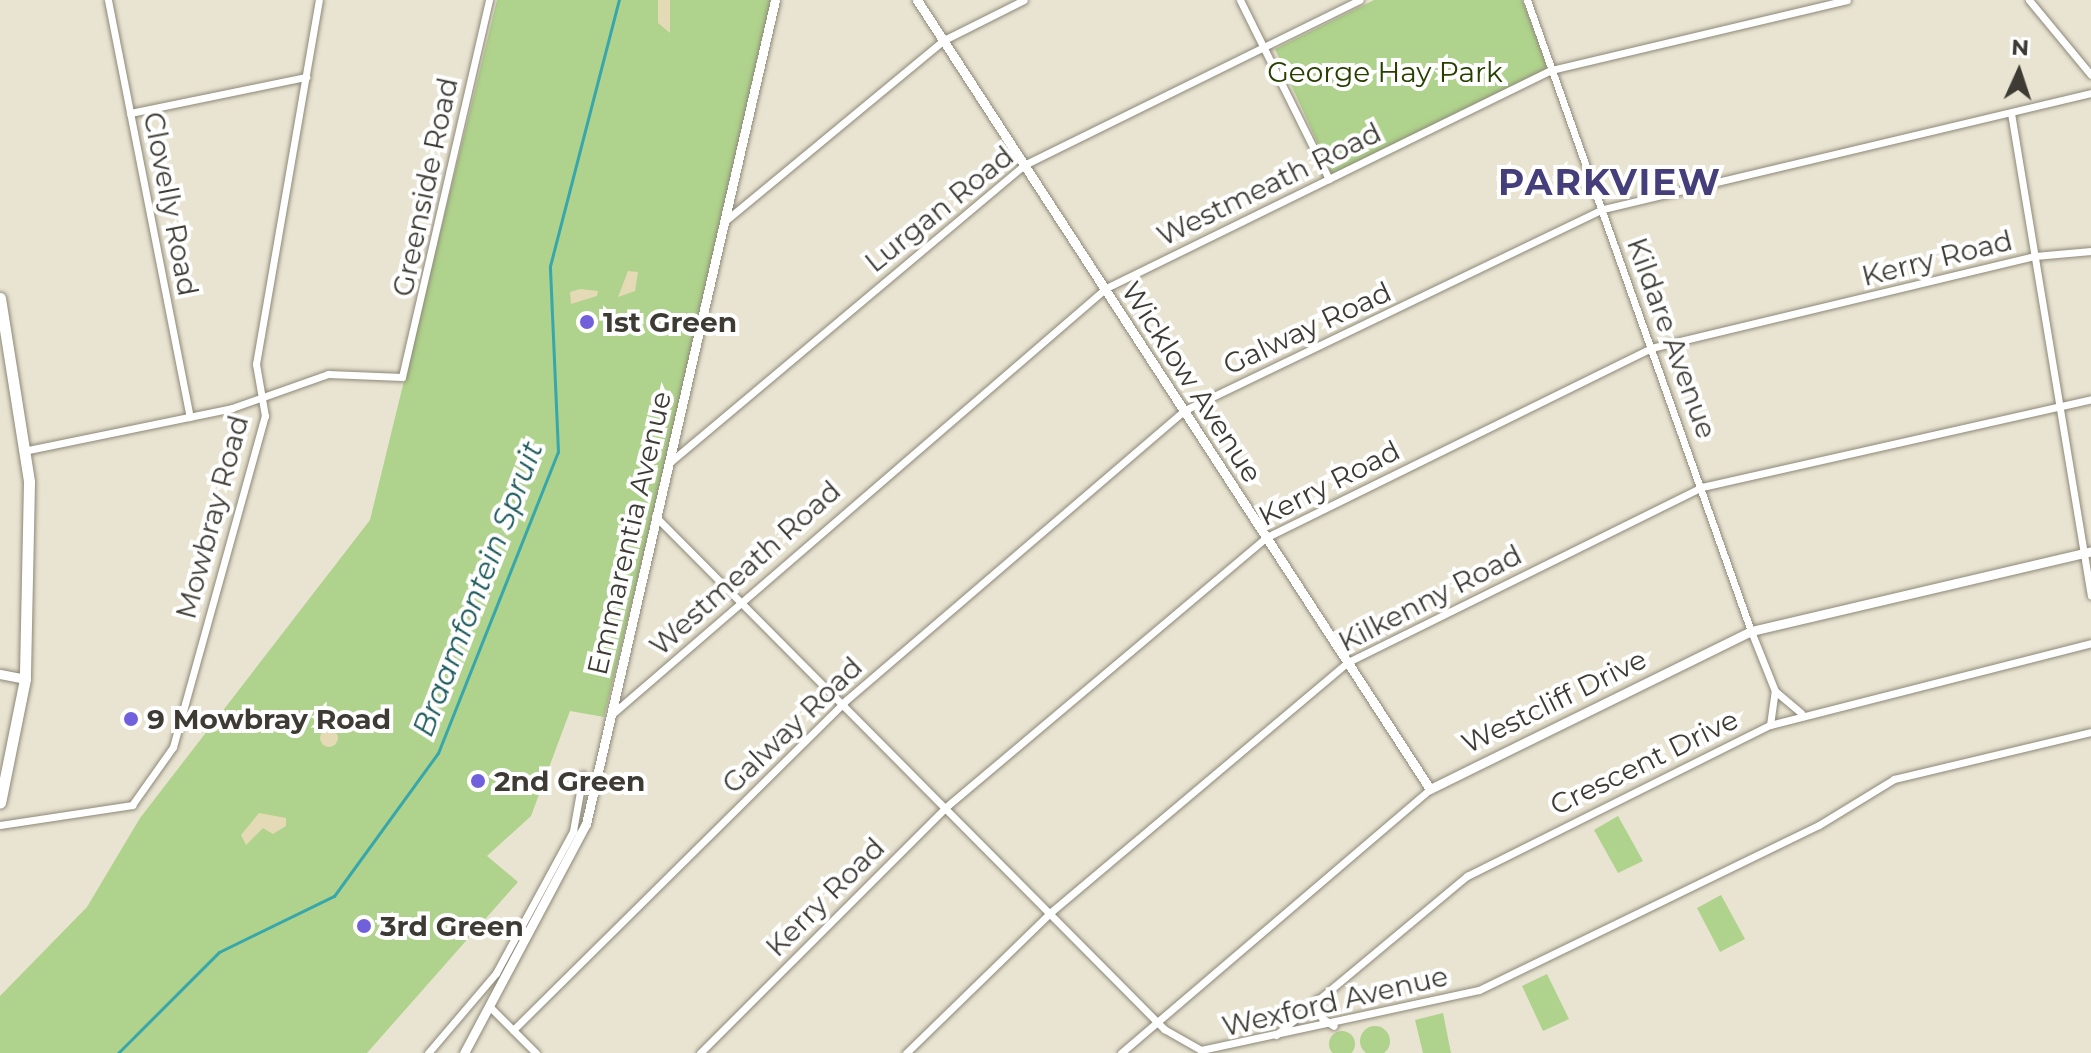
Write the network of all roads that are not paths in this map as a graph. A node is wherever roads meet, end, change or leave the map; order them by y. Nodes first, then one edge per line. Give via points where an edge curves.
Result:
1 (108, 0) edge
2 (319, 0) edge
3 (489, 0) edge
4 (775, 0) edge
5 (917, 0) edge
6 (1024, 0) edge
7 (1240, 0) edge
8 (1360, 0) edge
9 (1527, 0) edge
10 (1847, 0) edge
11 (2029, 0) edge
12 (944, 40) junction
13 (1264, 48) junction
14 (1551, 70) junction
15 (2091, 75) edge
16 (306, 77) junction
17 (2091, 93) edge
18 (130, 113) junction
19 (2011, 113) junction
20 (1024, 165) junction
21 (1329, 179) junction
22 (1603, 209) junction
23 (723, 223) junction
24 (2091, 251) edge
25 (2035, 256) junction
26 (1106, 288) junction
27 (0, 298) edge
28 (1651, 348) junction
29 (0, 375) edge
30 (15, 378) junction
31 (262, 398) junction
32 (2091, 399) edge
33 (2058, 404) junction
34 (1185, 410) junction
35 (190, 417) junction
36 (28, 450) junction
37 (667, 465) junction
38 (1702, 487) junction
39 (655, 516) junction
40 (1267, 537) junction
41 (2087, 551) edge
42 (2091, 595) edge
43 (739, 599) junction
44 (1751, 631) junction
45 (2091, 643) edge
46 (1348, 662) junction
47 (0, 674) edge
48 (25, 679) junction
49 (1775, 691) junction
50 (844, 702) junction
51 (1801, 713) junction
52 (610, 717) junction
53 (1770, 725) junction
54 (2091, 732) edge
55 (583, 775) dead end
56 (1430, 789) junction
57 (0, 803) edge
58 (946, 807) junction
59 (0, 825) edge
60 (1051, 912) junction
61 (1317, 999) junction
62 (490, 1007) junction
63 (1155, 1020) junction
64 (1334, 1026) junction
65 (513, 1030) junction
66 (1274, 1037) junction
67 (428, 1053) edge
68 (464, 1053) edge
69 (536, 1053) edge
70 (700, 1053) edge
71 (906, 1053) edge
72 (1121, 1053) edge

1 - 18 street, Clovelly Road
2 - 16 street, Mowbray Road
3 - 31 street, Greenside Road via 411,358 398,379 328,374
4 - 23 street, Emmarentia Avenue
5 - 12 street, Wicklow Avenue
6 - 12 street
7 - 13 street
8 - 13 street, Lurgan Road
9 - 14 street, Kildare Avenue
10 - 14 street, Westmeath Road
11 - 15 street
12 - 20 street, Wicklow Avenue
12 - 23 street
13 - 20 street, Lurgan Road
13 - 21 street
14 - 21 street, Westmeath Road
14 - 22 street, Kildare Avenue
16 - 18 street
16 - 31 street, Mowbray Road via 256,364
17 - 19 street, Galway Road
18 - 35 street, Clovelly Road
19 - 22 street, Galway Road
19 - 25 street
20 - 26 street, Wicklow Avenue
20 - 37 street, Lurgan Road
21 - 26 street, Westmeath Road
22 - 28 street, Kildare Avenue
22 - 34 street, Galway Road
23 - 37 street, Emmarentia Avenue
24 - 25 street, Kerry Road
25 - 28 street, Kerry Road
25 - 33 street
26 - 34 street, Wicklow Avenue
26 - 43 street, Westmeath Road
27 - 30 main road
28 - 38 street, Kildare Avenue
28 - 40 street, Kerry Road
29 - 30 street
30 - 36 main road
31 - 35 street
31 - 59 street, Mowbray Road via 263,424 163,765 124,808
32 - 33 street, Kilkenny Road
33 - 38 street, Kilkenny Road
33 - 41 street
34 - 40 street, Wicklow Avenue
34 - 50 street, Galway Road
35 - 36 street
36 - 48 main road
37 - 39 street, Emmarentia Avenue
38 - 44 street, Kildare Avenue
38 - 46 street, Kilkenny Road
39 - 43 street, Wexford Avenue
39 - 52 street, Emmarentia Avenue
40 - 46 street, Wicklow Avenue
40 - 58 street, Kerry Road
41 - 42 street
41 - 44 street, Westcliff Drive
43 - 50 street, Wexford Avenue
43 - 52 street, Westmeath Road
44 - 49 street, Kildare Avenue
44 - 56 street, Westcliff Drive
45 - 51 street, Crescent Drive
46 - 56 street, Wicklow Avenue
46 - 60 street, Kilkenny Road
47 - 48 street
48 - 57 main road
49 - 51 street, Kildare Avenue
49 - 53 street
50 - 58 street, Wexford Avenue
50 - 65 street, Galway Road
51 - 53 street, Crescent Drive
52 - 62 street, Emmarentia Avenue via 581,839
53 - 61 street, Crescent Drive via 1478,869
54 - 64 street, Wexford Avenue via 1894,779 1819,825 1488,987
55 - 67 street via 573,831 496,973
56 - 63 street, Westcliff Drive
58 - 60 street, Wexford Avenue
58 - 70 street, Kerry Road
60 - 63 street, Wexford Avenue
60 - 71 street, Kilkenny Road
61 - 64 street
61 - 66 street, Crescent Drive
62 - 65 street
62 - 68 street, Emmarentia Avenue
63 - 66 street, Wexford Avenue via 1201,1050
63 - 72 street, Westcliff Drive
64 - 66 street, Wexford Avenue
65 - 69 street

